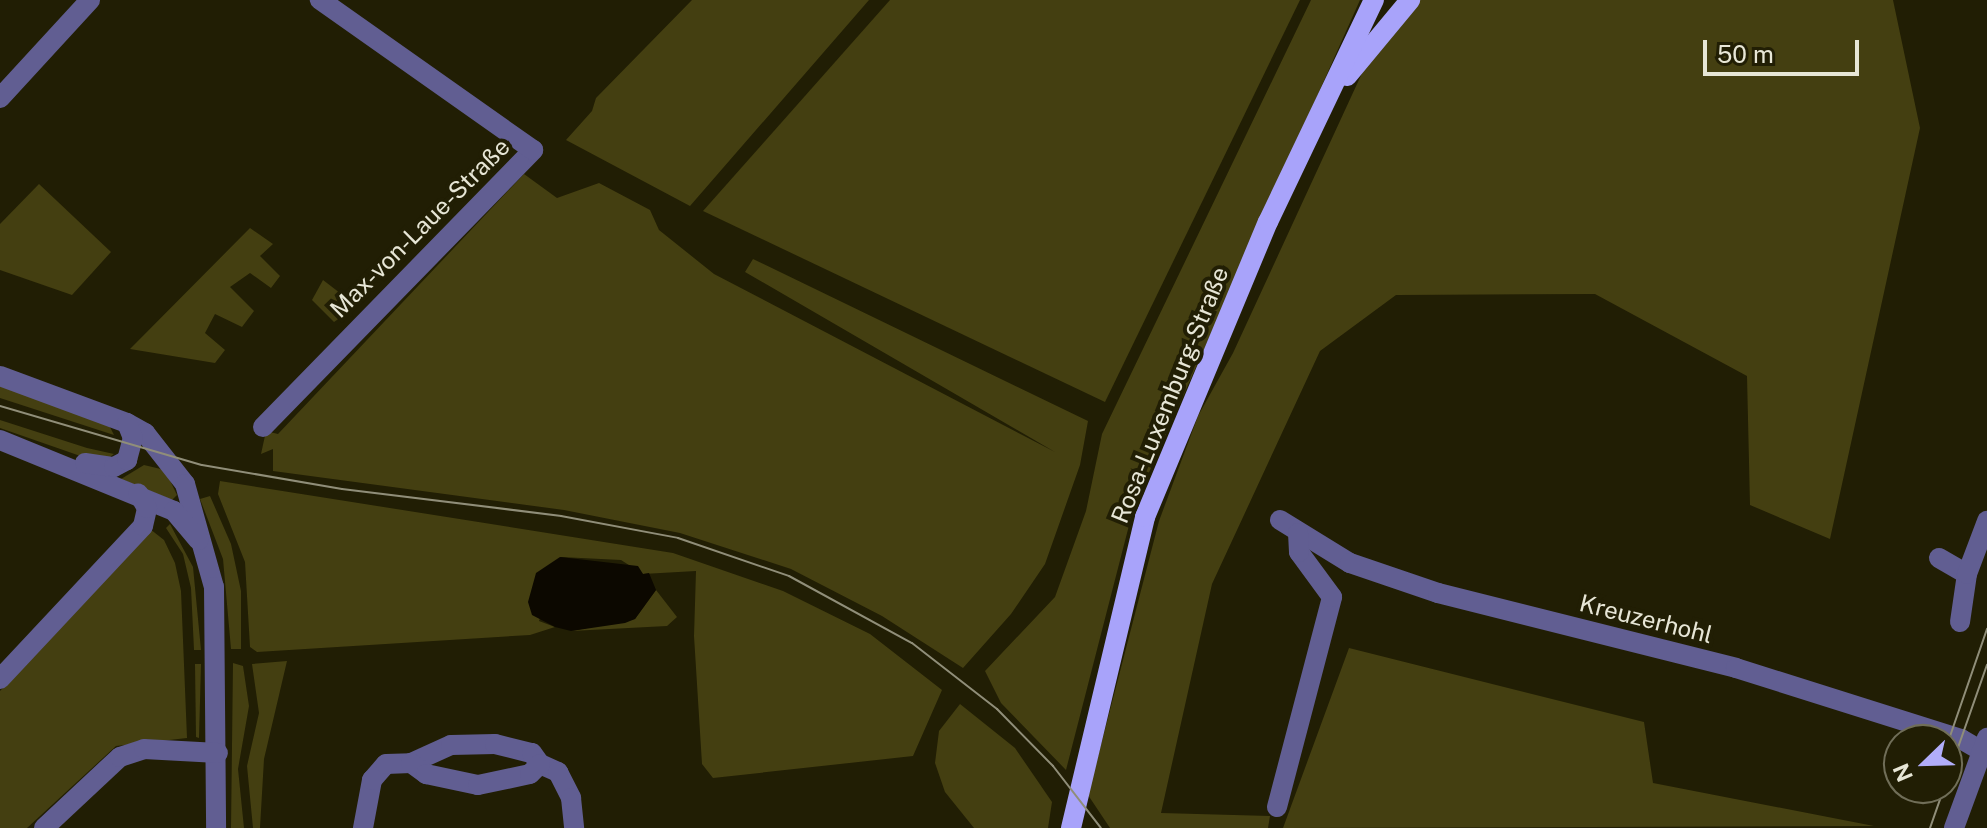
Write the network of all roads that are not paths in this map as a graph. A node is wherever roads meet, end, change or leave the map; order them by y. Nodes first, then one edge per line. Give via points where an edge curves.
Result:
1 (90, 0) edge
2 (320, 0) edge
3 (1374, 0) edge
4 (1410, 0) edge
5 (0, 98) edge
6 (1329, 98) junction
7 (0, 376) edge
8 (127, 423) junction
9 (263, 427) dead end
10 (0, 440) edge
11 (54, 459) junction
12 (138, 493) junction
13 (1280, 520) dead end
14 (1987, 521) edge
15 (1298, 533) junction
16 (204, 546) junction
17 (1939, 558) dead end
18 (1967, 574) junction
19 (1960, 622) dead end
20 (0, 679) edge
21 (1985, 747) edge
22 (218, 753) junction
23 (411, 763) junction
24 (540, 764) junction
25 (1277, 807) dead end
26 (44, 828) edge
27 (216, 828) edge
28 (363, 828) edge
29 (574, 828) edge
30 (1071, 828) edge
31 (1954, 828) edge

1 - 5 street
2 - 9 street, Max-von-Laue-Straße via 533,150
3 - 6 main road, Rosa-Luxemburg-Straße
4 - 6 main road
6 - 30 main road, Rosa-Luxemburg-Straße via 1268,222 1145,517
7 - 8 street
8 - 11 street via 130,454 114,467
8 - 16 street via 145,433 185,484
10 - 11 street
11 - 12 street
12 - 16 street via 174,511
12 - 20 street via 147,508 143,526
13 - 15 street, Kreuzerhohl
14 - 18 street
15 - 21 street, Kreuzerhohl via 1350,563 1438,593 1736,668
15 - 25 street via 1299,552 1332,597
16 - 22 street via 214,587
17 - 18 street
18 - 19 street
21 - 31 street
22 - 26 street via 144,749 120,757
22 - 27 street
23 - 24 street via 426,774 478,785 530,774
23 - 24 street via 451,745 495,744 532,753
23 - 28 street via 397,761 378,772
24 - 29 street via 558,772 571,798

